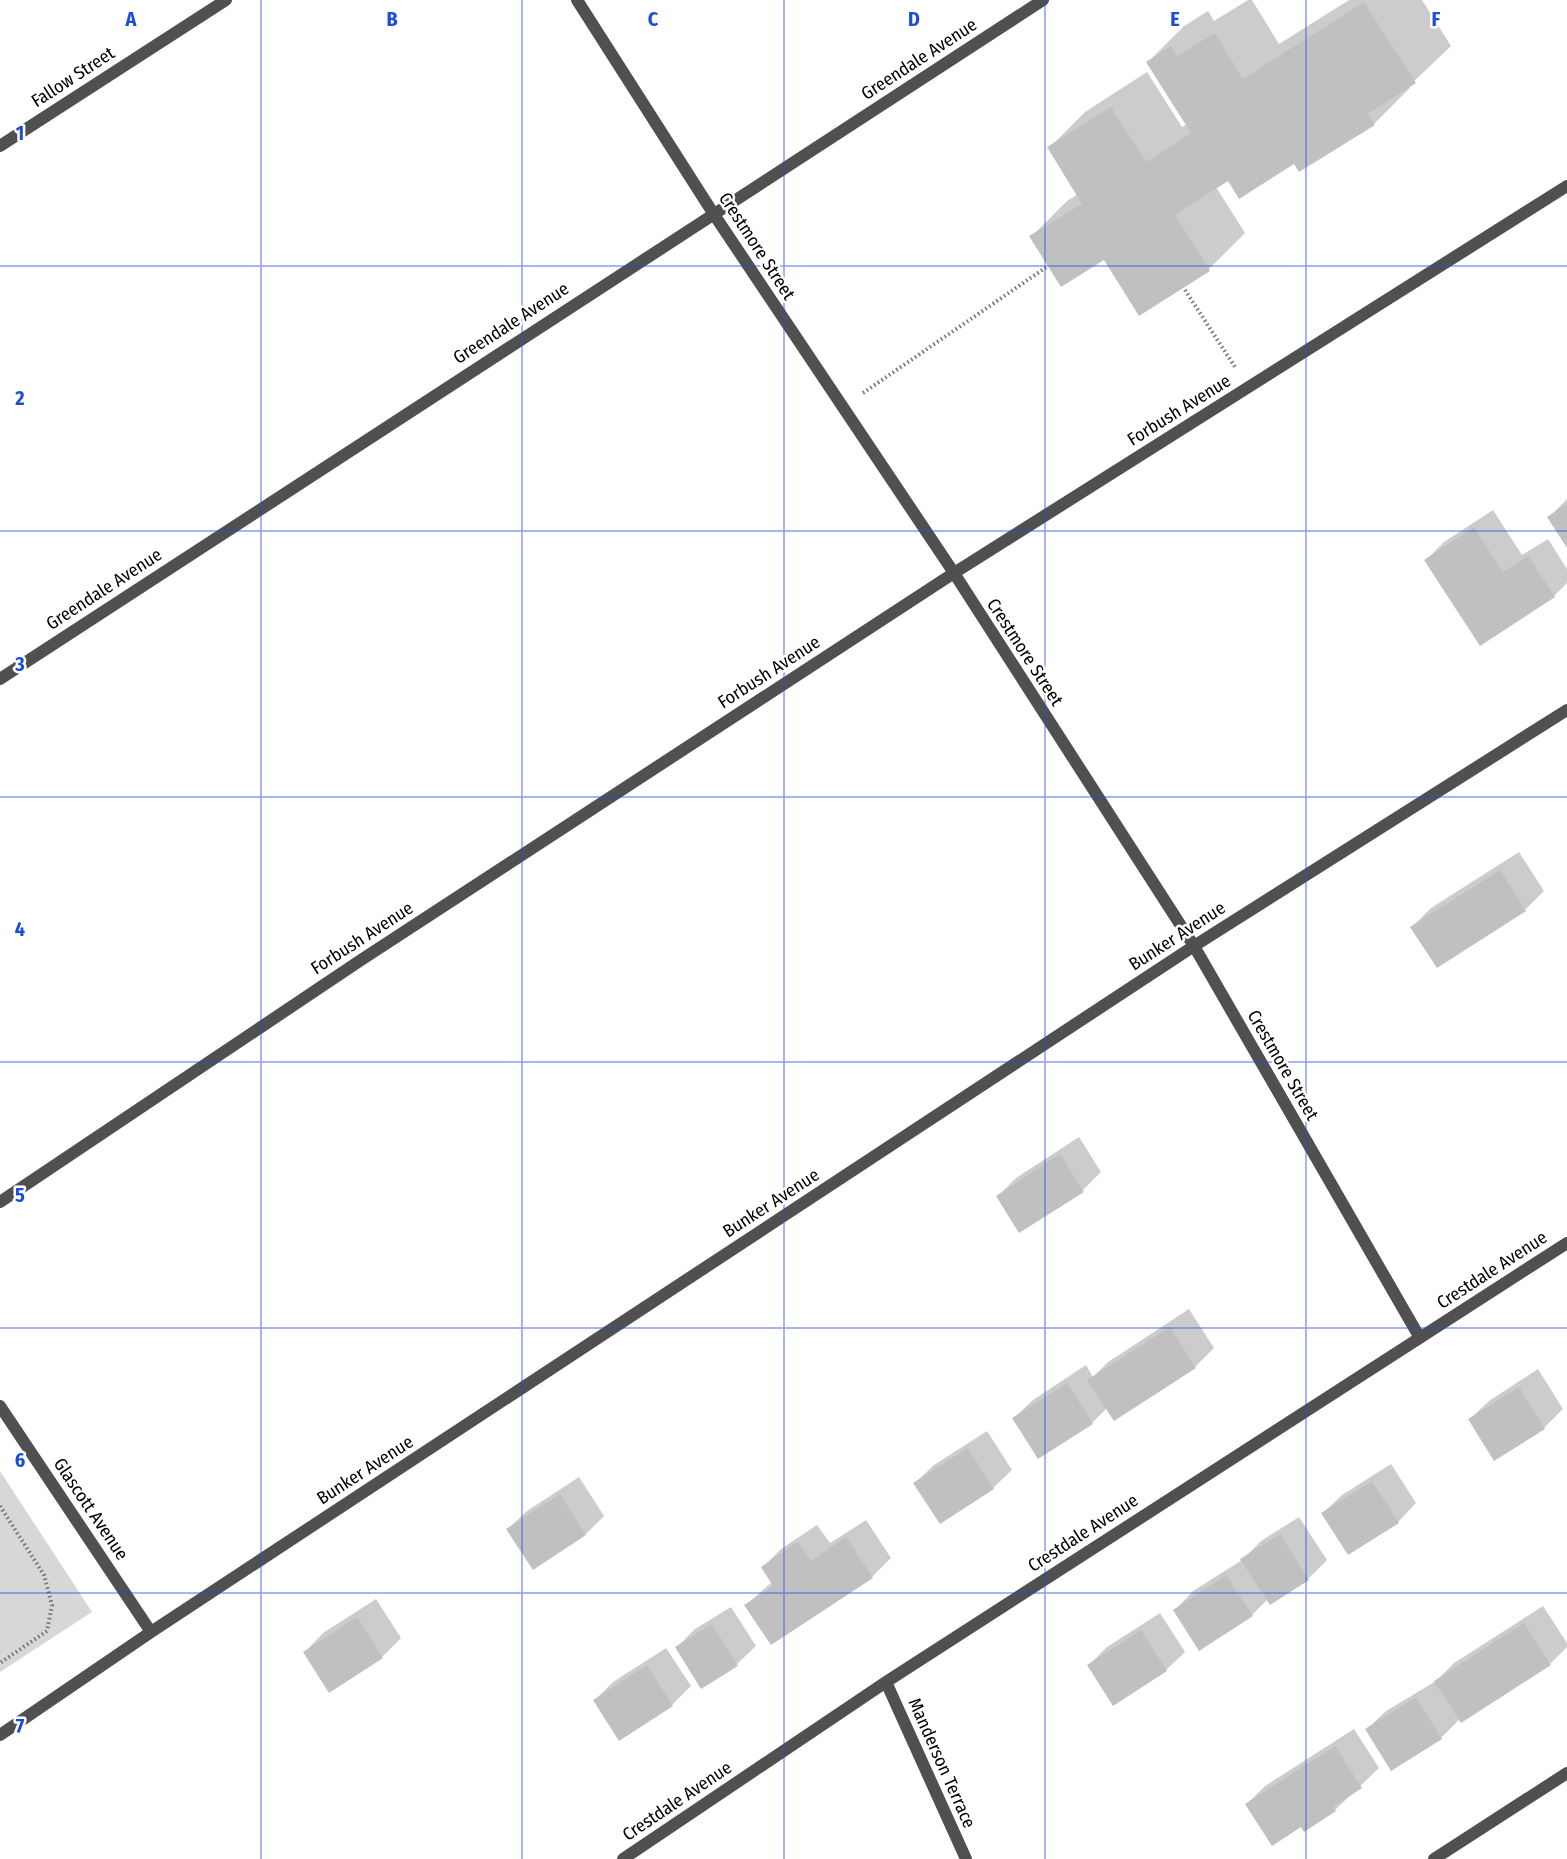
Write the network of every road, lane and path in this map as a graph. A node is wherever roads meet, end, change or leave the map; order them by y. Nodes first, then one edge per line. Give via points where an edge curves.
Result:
1 (226, 0) edge
2 (577, 0) edge
3 (1043, 0) edge
4 (0, 146) edge
5 (1567, 186) edge
6 (713, 213) junction
7 (1048, 266) dead end
8 (1185, 290) dead end
9 (1248, 387) junction
10 (842, 407) junction
11 (954, 573) junction
12 (0, 679) edge
13 (1567, 710) edge
14 (1194, 946) junction
15 (0, 1202) edge
16 (1567, 1243) edge
17 (1420, 1338) junction
18 (0, 1406) edge
19 (0, 1506) edge
20 (152, 1632) junction
21 (0, 1663) edge
22 (886, 1682) junction
23 (0, 1735) edge
24 (1567, 1773) edge
25 (623, 1859) edge
26 (966, 1859) edge
27 (1434, 1859) edge

1 - 4 street, Fallow Street
2 - 6 street, Crestmore Street
3 - 6 street, Greendale Avenue
5 - 9 street, Forbush Avenue
6 - 10 street, Crestmore Street
6 - 12 street, Greendale Avenue
7 - 10 path
8 - 9 path
9 - 11 street, Forbush Avenue
10 - 11 street, Crestmore Street
11 - 14 street, Crestmore Street
11 - 15 street, Forbush Avenue via 361,960
13 - 14 street, Bunker Avenue
14 - 17 street, Crestmore Street
14 - 20 street, Bunker Avenue
16 - 17 street, Crestdale Avenue
17 - 22 street, Crestdale Avenue
18 - 20 street, Glascott Avenue
19 - 21 path via 44,1575 52,1605 47,1631
20 - 23 street, Bunker Avenue
22 - 25 street, Crestdale Avenue
22 - 26 street, Manderson Terrace
24 - 27 street

